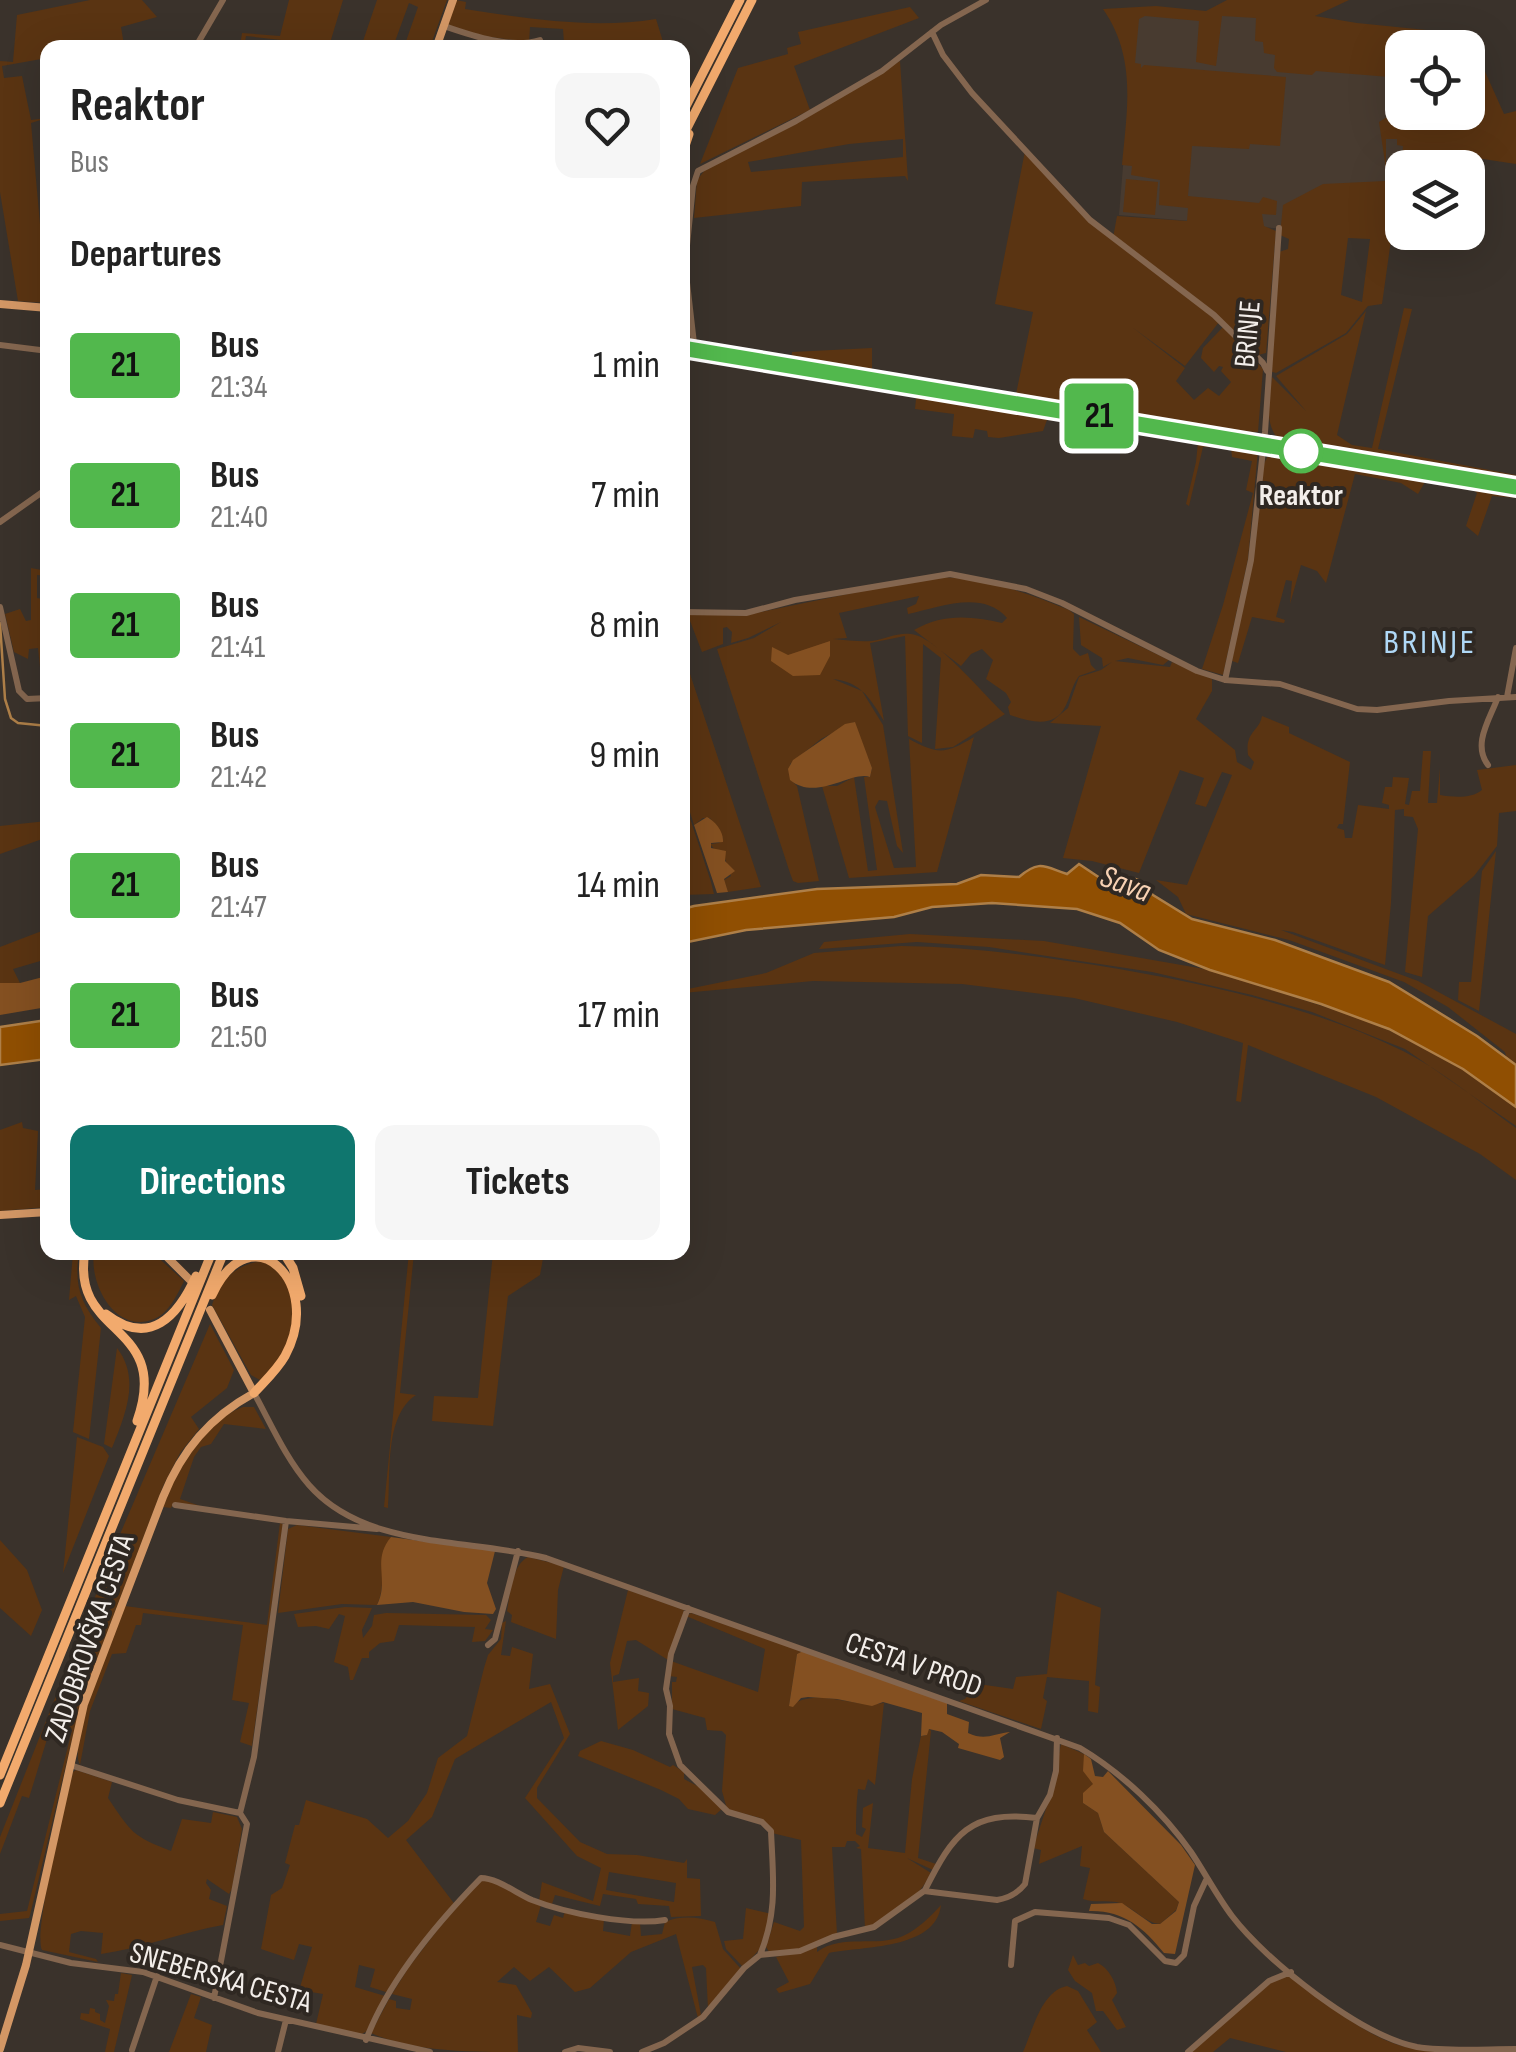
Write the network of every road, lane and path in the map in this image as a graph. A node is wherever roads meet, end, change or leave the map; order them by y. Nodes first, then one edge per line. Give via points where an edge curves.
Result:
1 (223, 0) edge
2 (453, 0) edge
3 (740, 0) edge
4 (752, 0) edge
5 (986, 0) edge
6 (444, 26) junction
7 (932, 32) junction
8 (199, 40) edge
9 (439, 40) edge
10 (494, 40) edge
11 (690, 110) edge
12 (690, 112) edge
13 (690, 216) edge
14 (1279, 228) dead end
15 (0, 304) edge
16 (40, 307) edge
17 (690, 309) edge
18 (0, 345) edge
19 (40, 350) edge
20 (690, 353) edge
21 (695, 353) junction
22 (1266, 371) junction
23 (1264, 444) junction
24 (1516, 486) edge
25 (40, 494) edge
26 (0, 522) edge
27 (0, 607) edge
28 (690, 612) edge
29 (1516, 648) edge
30 (1225, 680) junction
31 (1502, 697) junction
32 (40, 698) edge
33 (1516, 698) edge
34 (1488, 764) dead end
35 (40, 1212) edge
36 (0, 1215) edge
37 (86, 1260) edge
38 (88, 1260) edge
39 (170, 1260) edge
40 (207, 1260) edge
41 (209, 1260) edge
42 (221, 1260) edge
43 (254, 1260) edge
44 (266, 1260) edge
45 (287, 1260) edge
46 (190, 1280) dead end
47 (210, 1310) dead end
48 (197, 1318) junction
49 (254, 1393) junction
50 (130, 1454) junction
51 (175, 1505) dead end
52 (286, 1521) junction
53 (380, 1529) junction
54 (518, 1551) junction
55 (688, 1608) junction
56 (488, 1645) dead end
57 (1057, 1738) junction
58 (70, 1766) junction
59 (0, 1775) edge
60 (0, 1803) edge
61 (240, 1813) junction
62 (1037, 1818) junction
63 (1207, 1878) junction
64 (924, 1891) junction
65 (666, 1920) dead end
66 (0, 1945) edge
67 (29, 1954) junction
68 (760, 1954) junction
69 (1010, 1964) dead end
70 (1291, 1972) junction
71 (157, 1976) junction
72 (214, 1998) junction
73 (286, 2020) junction
74 (366, 2040) junction
75 (0, 2049) edge
76 (1516, 2049) edge
77 (132, 2050) edge
78 (278, 2052) edge
79 (430, 2052) edge
80 (565, 2052) edge
81 (610, 2052) edge
82 (642, 2052) edge
83 (1188, 2052) edge

1 - 8 street
2 - 6 main road
3 - 11 highway
4 - 12 highway
5 - 7 street
6 - 9 main road
6 - 10 street
7 - 13 street via 882,71 698,171
7 - 22 street via 972,93 1090,220 1214,315
14 - 22 street, BRINJE
15 - 16 main road
17 - 21 street
18 - 19 street
20 - 21 main road
21 - 23 main road
22 - 23 street, BRINJE
23 - 24 main road
23 - 30 street, BRINJE via 1251,560
25 - 26 street
27 - 32 street via 20,691
28 - 30 street via 728,614 922,576 964,576 1062,603
29 - 31 street
30 - 31 street via 1280,684 1377,710
31 - 33 street
31 - 34 street via 1481,741
35 - 36 main road
37 - 50 highway via 82,1278 88,1298 133,1344 144,1367 144,1400
38 - 40 highway via 97,1302 116,1321 142,1328 175,1312
39 - 46 main road
41 - 50 highway
42 - 48 highway
43 - 48 highway via 235,1265 218,1282
44 - 49 highway via 284,1270 295,1295 293,1336
45 - 49 highway via 298,1284 300,1330 280,1373
47 - 49 main road
48 - 60 highway
49 - 53 street, CESTA V PROD via 310,1486
49 - 58 main road, ZADOBROVŠKA CESTA via 206,1427 170,1478 89,1688
50 - 59 highway
51 - 52 street
52 - 53 street
52 - 61 street via 254,1757
53 - 54 street, CESTA V PROD
54 - 55 street, CESTA V PROD
54 - 56 street
55 - 57 street, CESTA V PROD
55 - 68 street via 668,1673 670,1734 691,1778 732,1814 762,1822 771,1832 773,1920
57 - 62 street via 1050,1795
57 - 63 street, CESTA V PROD via 1100,1760 1152,1807
58 - 61 street
58 - 67 main road, ZADOBROVŠKA CESTA
61 - 72 street via 246,1824
62 - 64 street via 999,1816 964,1830
62 - 64 street via 1025,1884 1008,1898
63 - 69 street via 1176,1963 1166,1962 1129,1925 1034,1912 1015,1920
63 - 70 street, CESTA V PROD via 1244,1930
64 - 68 street via 874,1927 800,1951
65 - 74 street via 634,1922 542,1904 481,1878 411,1960
66 - 67 street, SNEBERSKA CESTA
67 - 71 street, SNEBERSKA CESTA
67 - 75 main road, ZADOBROVŠKA CESTA
68 - 82 street via 703,2017
70 - 76 street, CESTA V PROD via 1338,2010 1396,2042
70 - 83 street via 1269,1981
71 - 72 street, SNEBERSKA CESTA
71 - 77 street
72 - 73 street, SNEBERSKA CESTA
73 - 74 street, SNEBERSKA CESTA
73 - 78 street
74 - 79 street, SNEBERSKA CESTA
80 - 81 street

